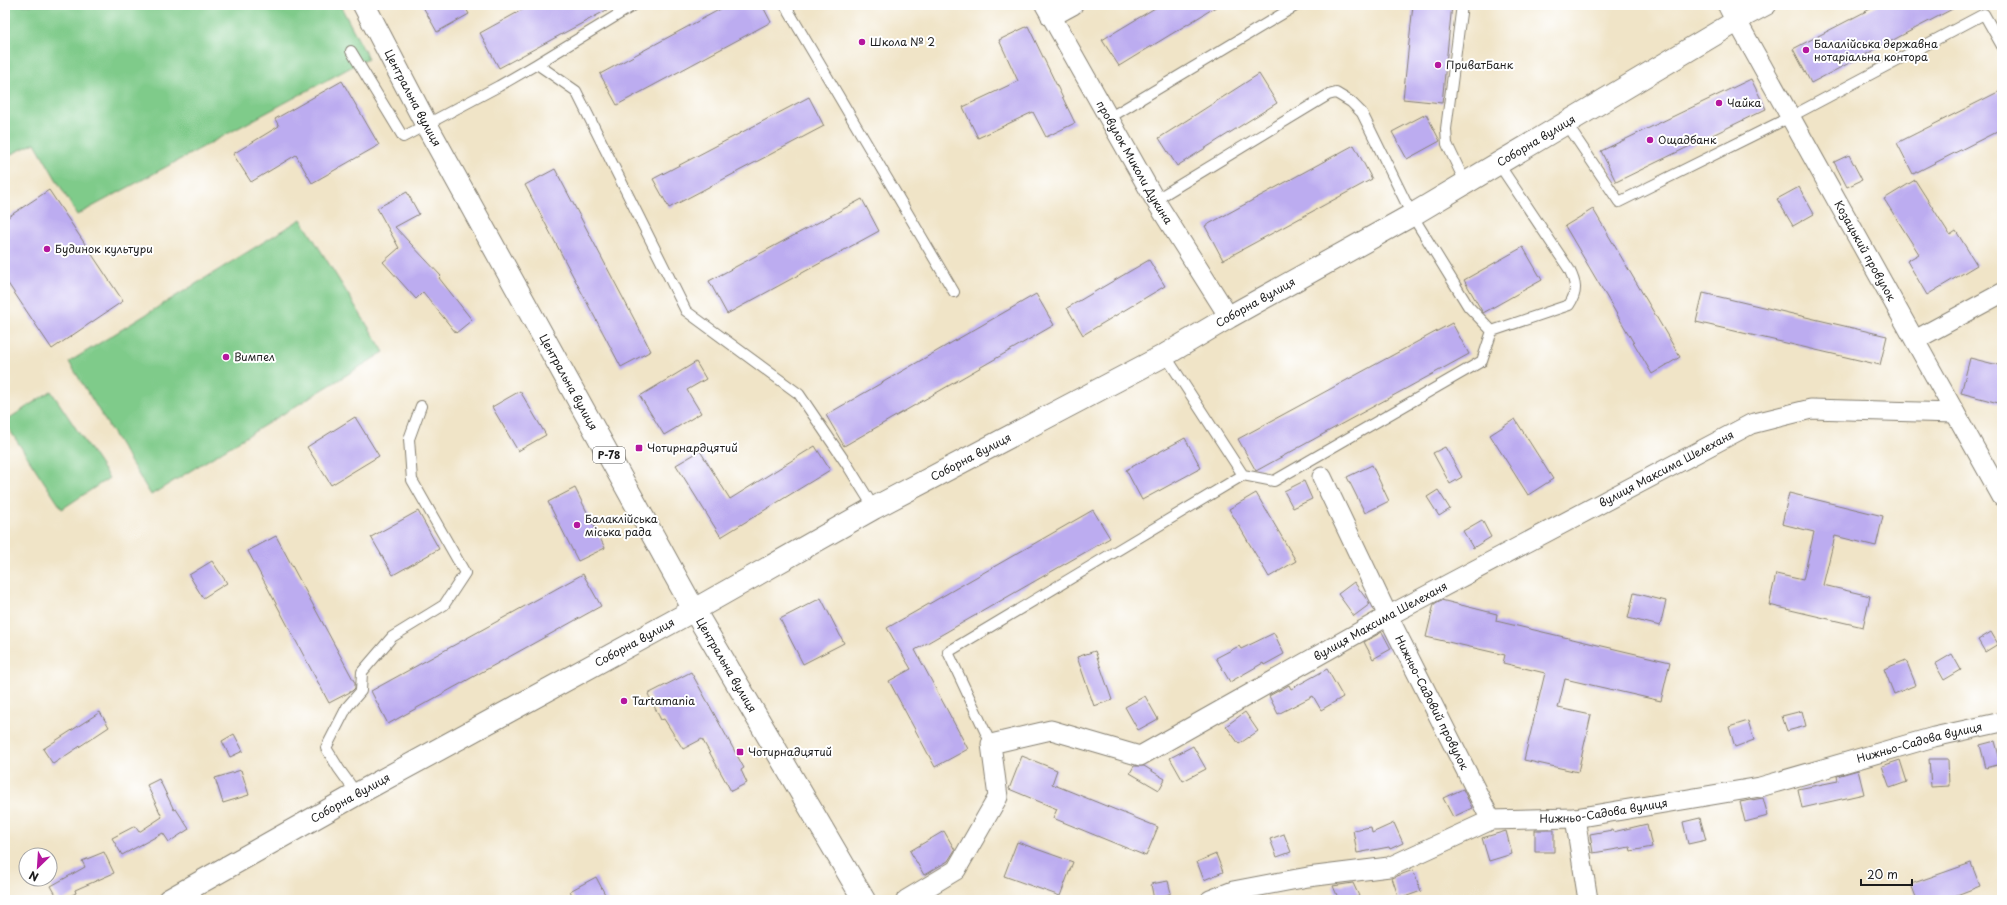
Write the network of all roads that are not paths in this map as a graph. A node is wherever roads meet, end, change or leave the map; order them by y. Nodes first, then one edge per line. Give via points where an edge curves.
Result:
1 (364, 5) edge
2 (634, 5) edge
3 (785, 5) edge
4 (1073, 5) edge
5 (1297, 5) edge
6 (1462, 5) edge
7 (1767, 5) edge
8 (1978, 5) edge
9 (1048, 11) edge
10 (1733, 13) edge
11 (1984, 14) junction
12 (2002, 46) edge
13 (351, 51) dead end
14 (537, 64) junction
15 (1790, 117) junction
16 (1109, 118) junction
17 (1566, 122) junction
18 (426, 124) junction
19 (1498, 162) junction
20 (1465, 182) junction
21 (1156, 200) junction
22 (1412, 215) junction
23 (954, 292) dead end
24 (2002, 293) edge
25 (1229, 317) junction
26 (1492, 331) junction
27 (1915, 340) junction
28 (1165, 356) junction
29 (421, 406) dead end
30 (1955, 413) junction
31 (1243, 475) junction
32 (1322, 477) dead end
33 (2002, 497) edge
34 (874, 508) junction
35 (694, 610) junction
36 (1388, 616) junction
37 (2002, 722) edge
38 (991, 744) junction
39 (357, 794) junction
40 (1575, 818) junction
41 (1491, 820) junction
42 (179, 898) edge
43 (864, 900) edge
44 (906, 900) edge
45 (1210, 900) edge
46 (1588, 900) edge

1 - 18 street, Центральна вулиця / Р-78
2 - 14 lane
3 - 23 lane
4 - 9 street
5 - 16 lane
6 - 20 lane via 1446,129 1447,144
7 - 10 street, Соборна вулиця
8 - 11 lane
9 - 16 street, провулок Миколи Дукина
10 - 15 street, Козацький провулок
10 - 17 street, Соборна вулиця
11 - 12 lane
11 - 15 lane
13 - 18 lane via 403,137
14 - 18 lane
14 - 34 lane via 576,91 686,311 799,394
15 - 17 lane via 1619,202
15 - 27 street, Козацький провулок
16 - 21 street, провулок Миколи Дукина
17 - 19 street, Соборна вулиця
18 - 35 street, Центральна вулиця / Р-78
19 - 20 street, Соборна вулиця
19 - 26 lane via 1569,269 1576,287 1575,296 1569,305
20 - 22 street, Соборна вулиця
21 - 22 lane via 1328,95 1336,93 1351,102 1362,113
21 - 25 street, провулок Миколи Дукина
22 - 25 street, Соборна вулиця
22 - 26 lane via 1468,306
24 - 27 street
25 - 28 street, Соборна вулиця
26 - 31 lane via 1482,361 1274,481
27 - 30 street, Козацький провулок
28 - 31 lane
28 - 34 street, Соборна вулиця
29 - 39 lane via 409,439 412,480 466,573 444,605 392,637 362,672 361,691 347,707 326,748
30 - 33 street, Козацький провулок
30 - 36 street, вулиця Максима Шелеханя via 1811,409 1751,424
31 - 38 lane via 948,652
32 - 36 street, Нижньо-Садовий провулок
34 - 35 street, Соборна вулиця
35 - 39 street, Соборна вулиця
35 - 43 street, Центральна вулиця / Р-78
36 - 38 street, вулиця Максима Шелеханя via 1140,756 1051,730
36 - 41 street, Нижньо-Садовий провулок
37 - 40 street, Нижньо-Садова вулиця via 1934,737 1760,787
38 - 44 street via 998,797 956,870
39 - 42 street, Соборна вулиця
40 - 41 street, Нижньо-Садова вулиця
40 - 46 street
41 - 45 street, Нижньо-Садова вулиця via 1389,867 1308,877 1248,888

